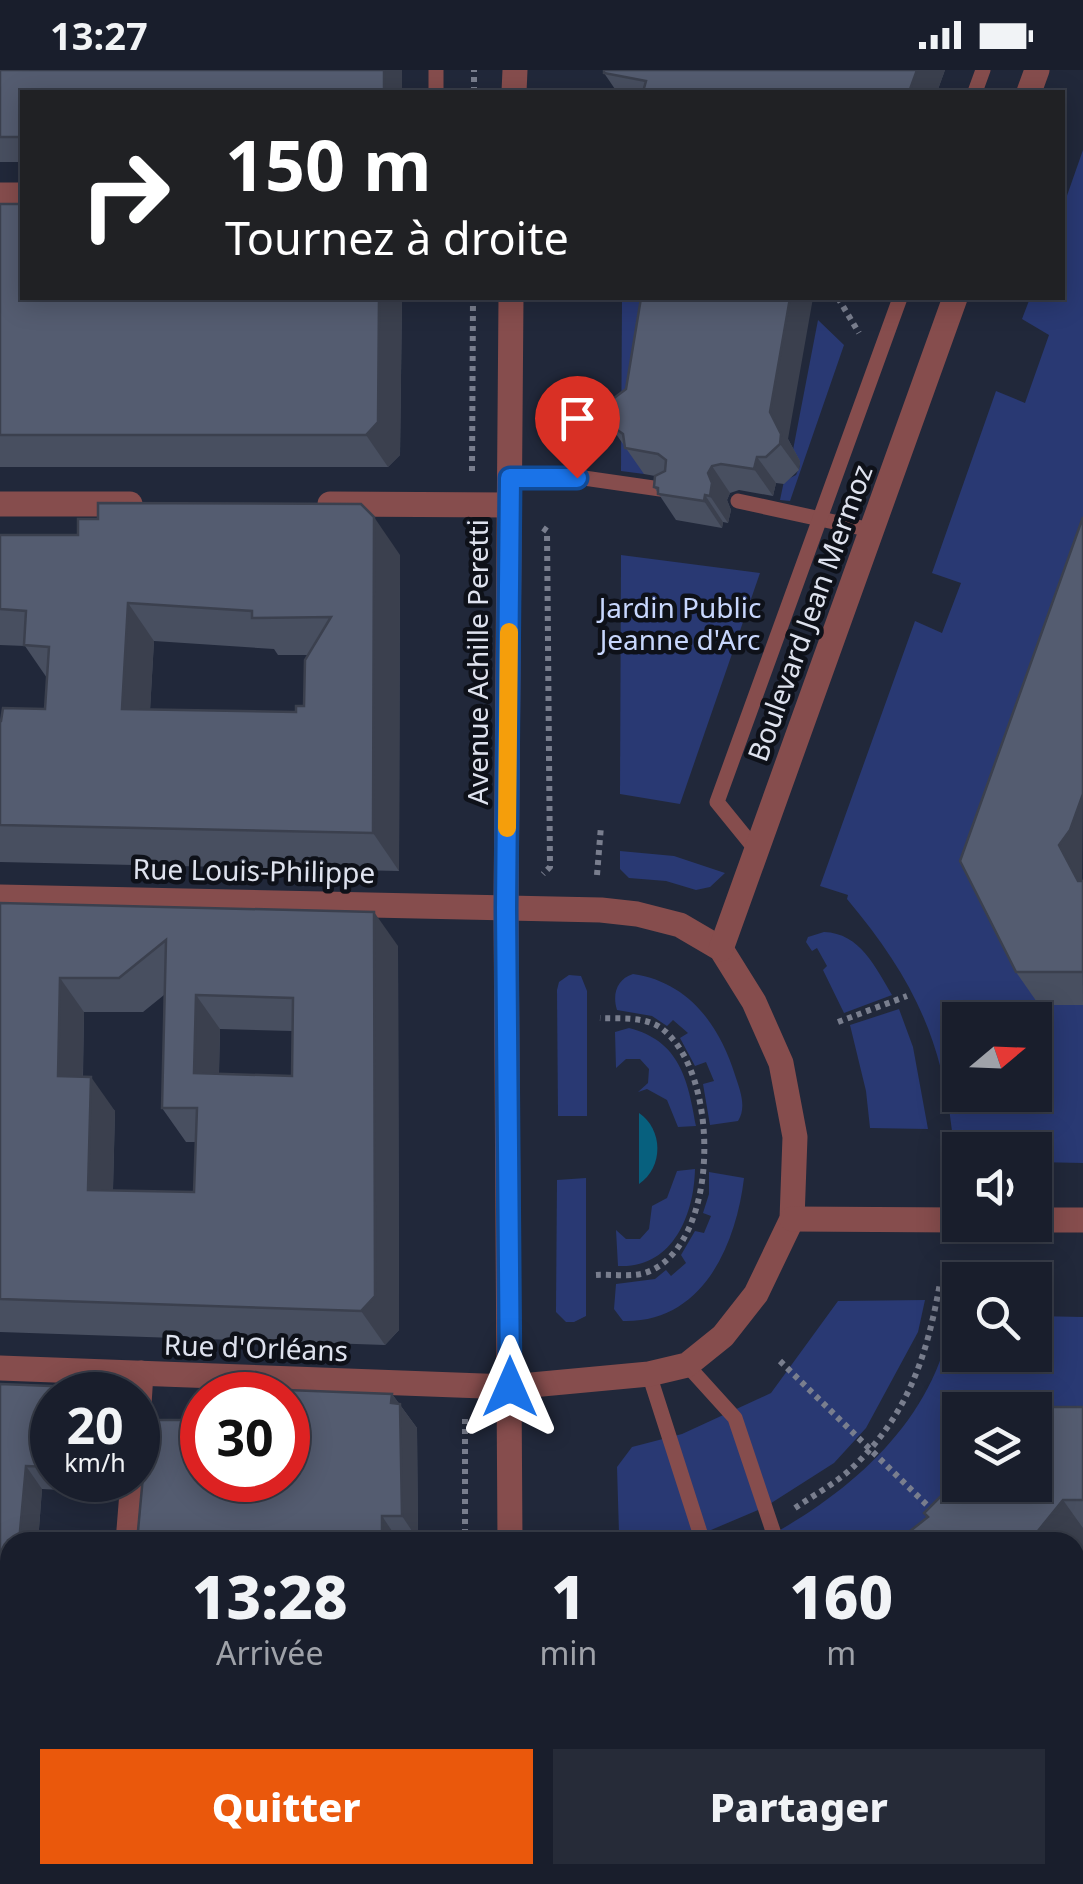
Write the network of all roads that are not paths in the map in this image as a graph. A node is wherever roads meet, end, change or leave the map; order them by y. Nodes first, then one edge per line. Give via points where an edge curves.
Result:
1 (511, 300) edge
2 (899, 300) edge
3 (954, 300) edge
4 (510, 478) junction
5 (674, 491) edge
6 (738, 501) edge
7 (0, 504) edge
8 (156, 504) edge
9 (311, 504) edge
10 (509, 505) junction
11 (820, 519) junction
12 (871, 530) junction
13 (756, 850) junction
14 (0, 897) edge
15 (506, 908) junction
16 (721, 949) junction
17 (792, 1219) junction
18 (942, 1220) edge
19 (1052, 1220) edge
20 (1083, 1220) edge
21 (687, 1365) junction
22 (0, 1368) edge
23 (113, 1372) edge
24 (160, 1374) edge
25 (649, 1374) junction
26 (510, 1387) junction
27 (131, 1502) edge
28 (129, 1532) edge
29 (510, 1532) edge
30 (701, 1532) edge
31 (775, 1532) edge

1 - 4 street, Avenue Achille Peretti
2 - 11 lane
3 - 12 street, Boulevard Jean Mermoz
4 - 5 lane via 577,478
4 - 10 street, Avenue Achille Peretti
6 - 11 lane
7 - 8 street
9 - 10 street
10 - 15 street, Avenue Achille Peretti
11 - 12 lane
11 - 13 lane via 717,802
12 - 13 street, Boulevard Jean Mermoz
13 - 16 street, Boulevard Jean Mermoz
14 - 15 street, Rue Louis-Philippe
15 - 16 street, Rue Louis-Philippe via 637,914 680,925
15 - 26 street, Avenue Achille Peretti
16 - 17 street via 781,1063 794,1137
17 - 18 street
17 - 21 street via 756,1294 723,1336
19 - 20 street
21 - 25 street, Rue d'Orléans
21 - 31 lane via 735,1418
22 - 23 street, Rue d'Orléans
24 - 26 street, Rue d'Orléans
25 - 26 street, Rue d'Orléans
25 - 30 lane
26 - 29 street, Avenue Achille Peretti
27 - 28 street

